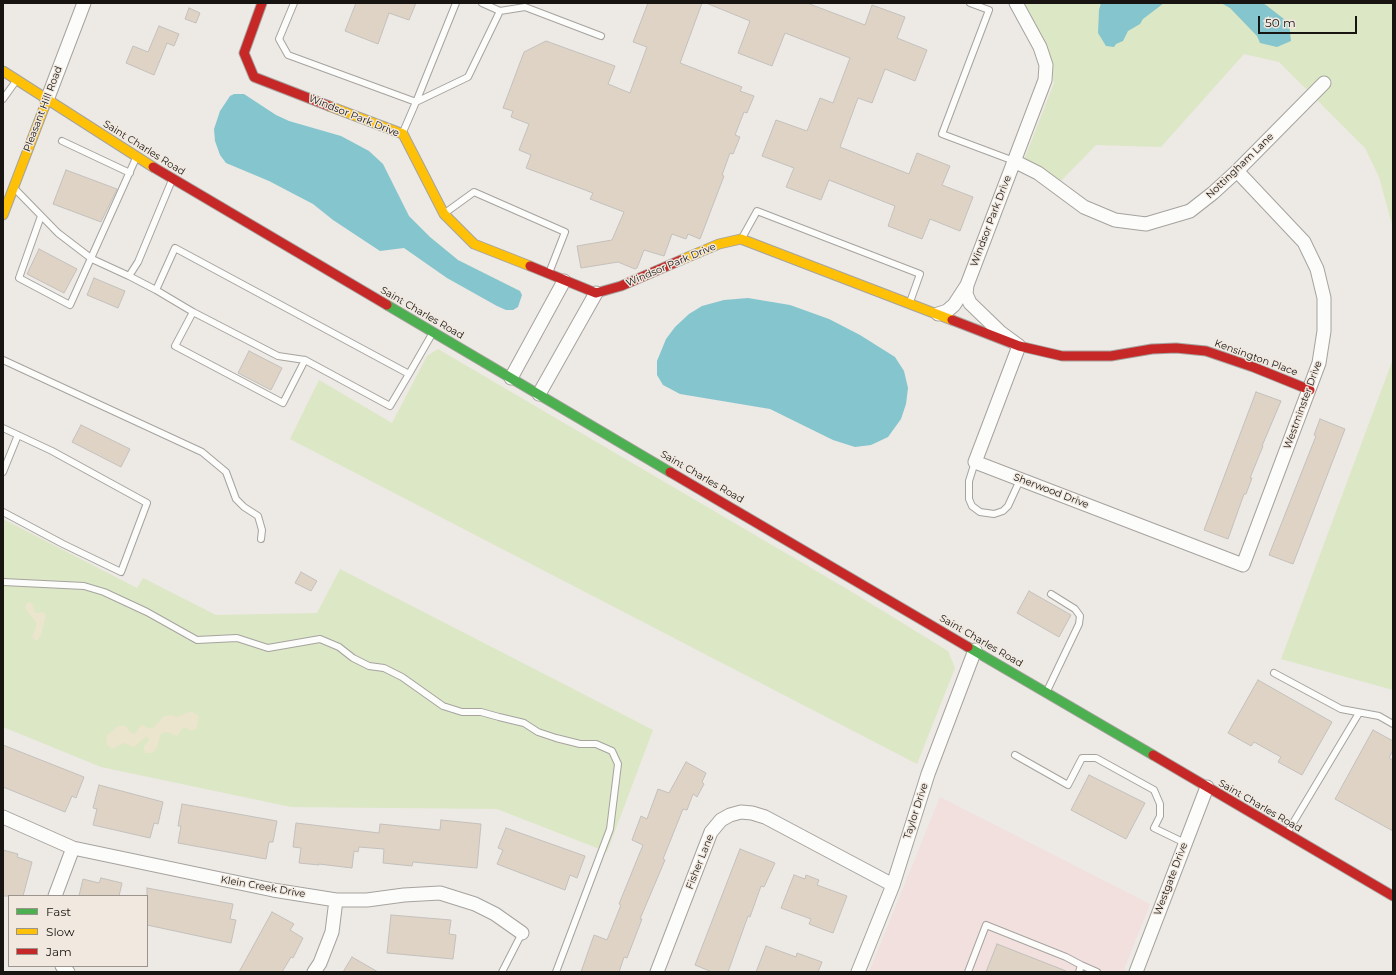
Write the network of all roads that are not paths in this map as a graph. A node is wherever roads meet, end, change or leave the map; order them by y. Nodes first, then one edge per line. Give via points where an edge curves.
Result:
1 (84, 3) edge
2 (262, 3) edge
3 (294, 3) edge
4 (456, 3) edge
5 (482, 3) edge
6 (970, 3) edge
7 (1016, 3) edge
8 (500, 11) junction
9 (601, 36) dead end
10 (3, 71) edge
11 (17, 80) junction
12 (1324, 83) dead end
13 (3, 99) edge
14 (47, 100) junction
15 (416, 102) junction
16 (403, 134) junction
17 (62, 141) dead end
18 (136, 156) junction
19 (1014, 162) junction
20 (1237, 171) junction
21 (130, 173) junction
22 (172, 179) junction
23 (14, 188) junction
24 (444, 214) junction
25 (3, 215) edge
26 (41, 216) junction
27 (741, 239) junction
28 (92, 259) junction
29 (549, 275) junction
30 (129, 276) junction
31 (564, 281) junction
32 (966, 285) junction
33 (156, 290) junction
34 (596, 293) junction
35 (910, 304) junction
36 (194, 312) junction
37 (938, 314) junction
38 (433, 332) junction
39 (1018, 346) junction
40 (3, 360) edge
41 (305, 360) junction
42 (409, 374) junction
43 (511, 378) junction
44 (1310, 390) junction
45 (539, 394) junction
46 (3, 428) edge
47 (18, 435) junction
48 (975, 462) junction
49 (3, 472) edge
50 (1020, 480) junction
51 (3, 512) edge
52 (261, 540) dead end
53 (1243, 565) joint
54 (3, 582) edge
55 (1051, 594) dead end
56 (975, 650) junction
57 (1274, 673) dead end
58 (1046, 693) junction
59 (1359, 712) junction
60 (1393, 724) edge
61 (1015, 755) dead end
62 (1207, 787) junction
63 (3, 818) edge
64 (1287, 834) junction
65 (1186, 843) junction
66 (73, 848) junction
67 (892, 885) junction
68 (55, 895) edge
69 (1393, 896) edge
70 (336, 900) junction
71 (522, 933) joint
72 (1080, 969) edge
73 (314, 972) edge
74 (502, 972) edge
75 (556, 972) edge
76 (657, 972) edge
77 (858, 972) edge
78 (968, 972) edge
79 (1097, 972) edge
80 (1136, 972) edge

1 - 14 street, Pleasant Hill Road
2 - 16 street, Windsor Park Drive via 244,53 254,77
3 - 15 lane via 278,39 288,55
4 - 15 lane
5 - 8 lane
6 - 19 lane via 989,10 942,134
7 - 19 street, Windsor Park Drive via 1040,47 1046,65 1045,80
8 - 9 lane via 525,7
8 - 15 lane via 468,77
10 - 11 street, Saint Charles Road
11 - 13 lane
11 - 14 street, Saint Charles Road
12 - 20 street, Nottingham Lane
14 - 18 street, Saint Charles Road
14 - 23 street, Pleasant Hill Road
15 - 16 lane
16 - 24 street, Windsor Park Drive
17 - 21 lane
18 - 21 lane
18 - 22 street, Saint Charles Road
19 - 20 street, Nottingham Lane via 1038,173 1084,207 1115,220 1146,224 1190,211
19 - 32 street, Windsor Park Drive
20 - 44 street, Westminster Drive via 1304,242 1317,269 1324,298 1324,332 1319,363
21 - 28 lane
22 - 30 lane via 138,262
22 - 38 street, Saint Charles Road
23 - 25 street, Pleasant Hill Road
23 - 26 lane
24 - 29 street, Windsor Park Drive via 474,244
24 - 29 lane via 474,192 565,232
26 - 28 lane via 58,233
26 - 28 lane via 19,278 70,304
27 - 34 street, Windsor Park Drive via 719,244 621,286
27 - 35 street
27 - 35 lane via 757,212 764,214 920,274
28 - 30 lane
29 - 31 street, Windsor Park Drive
30 - 33 lane
31 - 34 street, Windsor Park Drive
31 - 43 street
32 - 37 street, Windsor Park Drive via 954,305
32 - 39 street via 966,294 970,302
33 - 36 lane
33 - 42 lane via 175,248
34 - 45 street
35 - 37 street
36 - 41 lane via 278,356
36 - 41 lane via 174,346 282,403
37 - 39 street, Kensington Place
38 - 42 lane
38 - 43 street, Saint Charles Road
39 - 44 street, Kensington Place via 1062,356 1090,357 1152,349 1206,351
39 - 48 street
40 - 52 lane via 202,452 226,472 236,499 258,516 262,530
41 - 42 lane via 390,406
43 - 45 street, Saint Charles Road
44 - 53 street, Westminster Drive
45 - 56 street, Saint Charles Road
46 - 47 lane
47 - 49 lane
47 - 51 lane via 147,503 120,572
48 - 50 street, Sherwood Drive
48 - 50 lane via 969,481 969,499 972,506 980,512 994,514 1003,511
50 - 53 street, Sherwood Drive
54 - 75 lane via 84,586 104,592 146,612 197,640 237,638 268,648 320,639 369,666 384,668 402,677 443,706 524,723 538,732 556,738 580,744 596,744 612,751 618,764 610,830
55 - 58 lane via 1075,609 1080,616 1080,624
56 - 58 street, Saint Charles Road
56 - 67 street, Taylor Drive via 928,774
57 - 59 lane via 1340,709
58 - 62 street, Saint Charles Road
59 - 60 lane via 1379,716
59 - 64 lane
61 - 65 lane via 1068,784 1082,758 1096,758 1154,790 1160,804 1160,816 1154,828
62 - 64 street, Saint Charles Road
62 - 65 street, Westgate Drive
63 - 66 street, Klein Creek Drive
64 - 69 street, Saint Charles Road
65 - 80 street, Westgate Drive
66 - 68 street
66 - 70 street, Klein Creek Drive via 197,876
67 - 76 street, Fisher Lane via 765,817 741,812 730,815 721,820 711,832
67 - 77 street, Taylor Drive
70 - 71 street, Klein Creek Drive via 367,900 440,893 475,904
70 - 73 street via 332,932
71 - 74 lane
72 - 78 lane via 1066,957 986,926
72 - 79 lane

